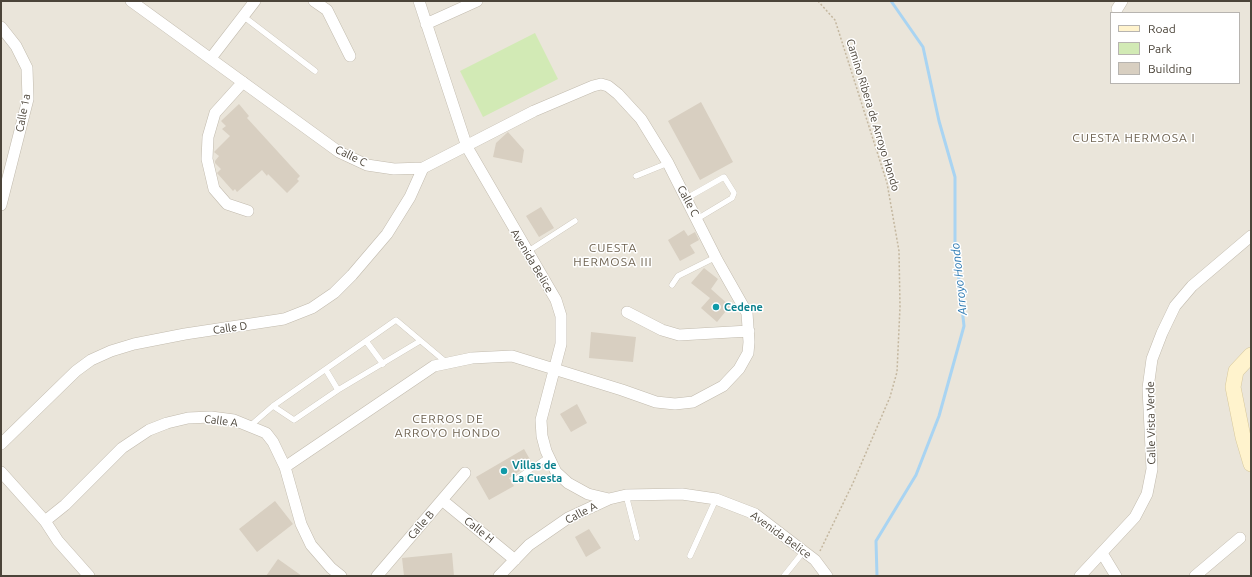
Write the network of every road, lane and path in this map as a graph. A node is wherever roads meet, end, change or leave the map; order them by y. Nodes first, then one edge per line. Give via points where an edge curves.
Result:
1 (131, 1) edge
2 (255, 1) edge
3 (314, 1) edge
4 (419, 1) edge
5 (477, 1) edge
6 (818, 1) edge
7 (243, 16) junction
8 (426, 24) junction
9 (1, 27) edge
10 (350, 56) dead end
11 (211, 58) junction
12 (315, 72) dead end
13 (243, 82) junction
14 (467, 147) junction
15 (668, 163) junction
16 (423, 168) junction
17 (636, 176) dead end
18 (686, 198) junction
19 (1, 205) edge
20 (248, 211) dead end
21 (697, 219) junction
22 (575, 221) dead end
23 (1251, 236) edge
24 (527, 252) junction
25 (716, 258) junction
26 (672, 285) dead end
27 (627, 312) dead end
28 (749, 331) junction
29 (366, 341) junction
30 (420, 341) junction
31 (1251, 355) edge
32 (383, 364) junction
33 (447, 364) junction
34 (554, 368) junction
35 (326, 370) junction
36 (338, 390) junction
37 (273, 406) junction
38 (250, 426) junction
39 (1, 444) edge
40 (548, 457) junction
41 (1251, 464) edge
42 (284, 466) junction
43 (1, 472) edge
44 (466, 473) dead end
45 (514, 480) dead end
46 (682, 494) joint
47 (626, 495) junction
48 (609, 499) junction
49 (716, 499) junction
50 (442, 500) junction
51 (45, 521) junction
52 (637, 538) dead end
53 (1240, 538) dead end
54 (804, 550) junction
55 (1102, 553) junction
56 (690, 556) dead end
57 (515, 560) junction
58 (815, 560) junction
59 (506, 574) edge
60 (89, 576) edge
61 (341, 576) edge
62 (377, 576) edge
63 (784, 576) edge
64 (828, 576) edge
65 (1080, 576) edge
66 (1116, 576) edge
67 (1195, 576) edge

1 - 11 street, Calle C
2 - 7 street
3 - 10 street via 327,10
4 - 8 street, Avenida Belice
5 - 8 street
6 - 58 path, Camino Ribera de Arroyo Hondo via 835,20 886,183 900,251 900,307 896,372 890,397 854,483
7 - 11 street
7 - 12 lane
8 - 14 street, Avenida Belice
9 - 19 street, Calle 1a via 16,46 27,68 28,98
11 - 13 street, Calle C
13 - 16 street, Calle C via 339,152 367,165 394,170
13 - 20 street via 215,113 208,137 207,159 214,189 227,204
14 - 15 street, Calle C via 534,111 600,84 608,86 618,94 641,119
14 - 16 street, Calle C
14 - 24 street, Avenida Belice
15 - 17 lane
15 - 18 street, Calle C
16 - 39 street, Calle D via 410,197 387,234 334,293 312,308 284,319 186,334 111,351 91,360 76,371
18 - 21 street, Calle C
18 - 21 lane via 724,177 734,193 732,198
21 - 25 street, Calle C
22 - 24 lane
23 - 55 street, Calle Vista Verde via 1192,286 1175,306 1162,333 1152,359 1148,388 1152,469 1147,494 1135,517
24 - 34 street, Avenida Belice via 556,300 561,316 561,344
25 - 26 lane via 678,276
25 - 28 street, Calle C via 747,313
27 - 28 street via 662,330 679,335
28 - 34 street, Calle C via 748,354 739,369 723,386 693,402 656,402
29 - 30 lane via 396,320
29 - 32 lane
29 - 35 lane
30 - 32 lane
30 - 33 lane
31 - 41 main road via 1236,371 1233,387
32 - 36 lane
33 - 34 street, Calle C via 472,358 512,356
33 - 42 street, Calle C via 434,366
34 - 40 street, Avenida Belice via 541,420
35 - 36 lane
35 - 37 lane
36 - 37 lane via 294,420
37 - 38 lane
38 - 42 street, Calle A via 270,437
38 - 51 street, Calle A via 234,420 211,417 188,418 149,430 122,448
40 - 45 lane
40 - 48 street, Avenida Belice via 556,472 568,483 588,494
42 - 61 street, Calle A via 301,524 311,545 330,568
43 - 51 street
44 - 50 street, Calle B
46 - 47 street, Calle A
46 - 49 street, Avenida Belice
47 - 48 street, Calle A
47 - 52 lane
48 - 57 street, Calle A via 568,518 530,545
49 - 54 street, Avenida Belice via 755,514
49 - 56 lane
50 - 57 street, Calle H
50 - 62 street, Calle B
51 - 60 street via 58,541
53 - 67 street
54 - 58 street, Avenida Belice
54 - 63 lane
55 - 65 street, Calle Vista Verde
55 - 66 street
57 - 59 street, Calle A
58 - 64 street, Avenida Belice

